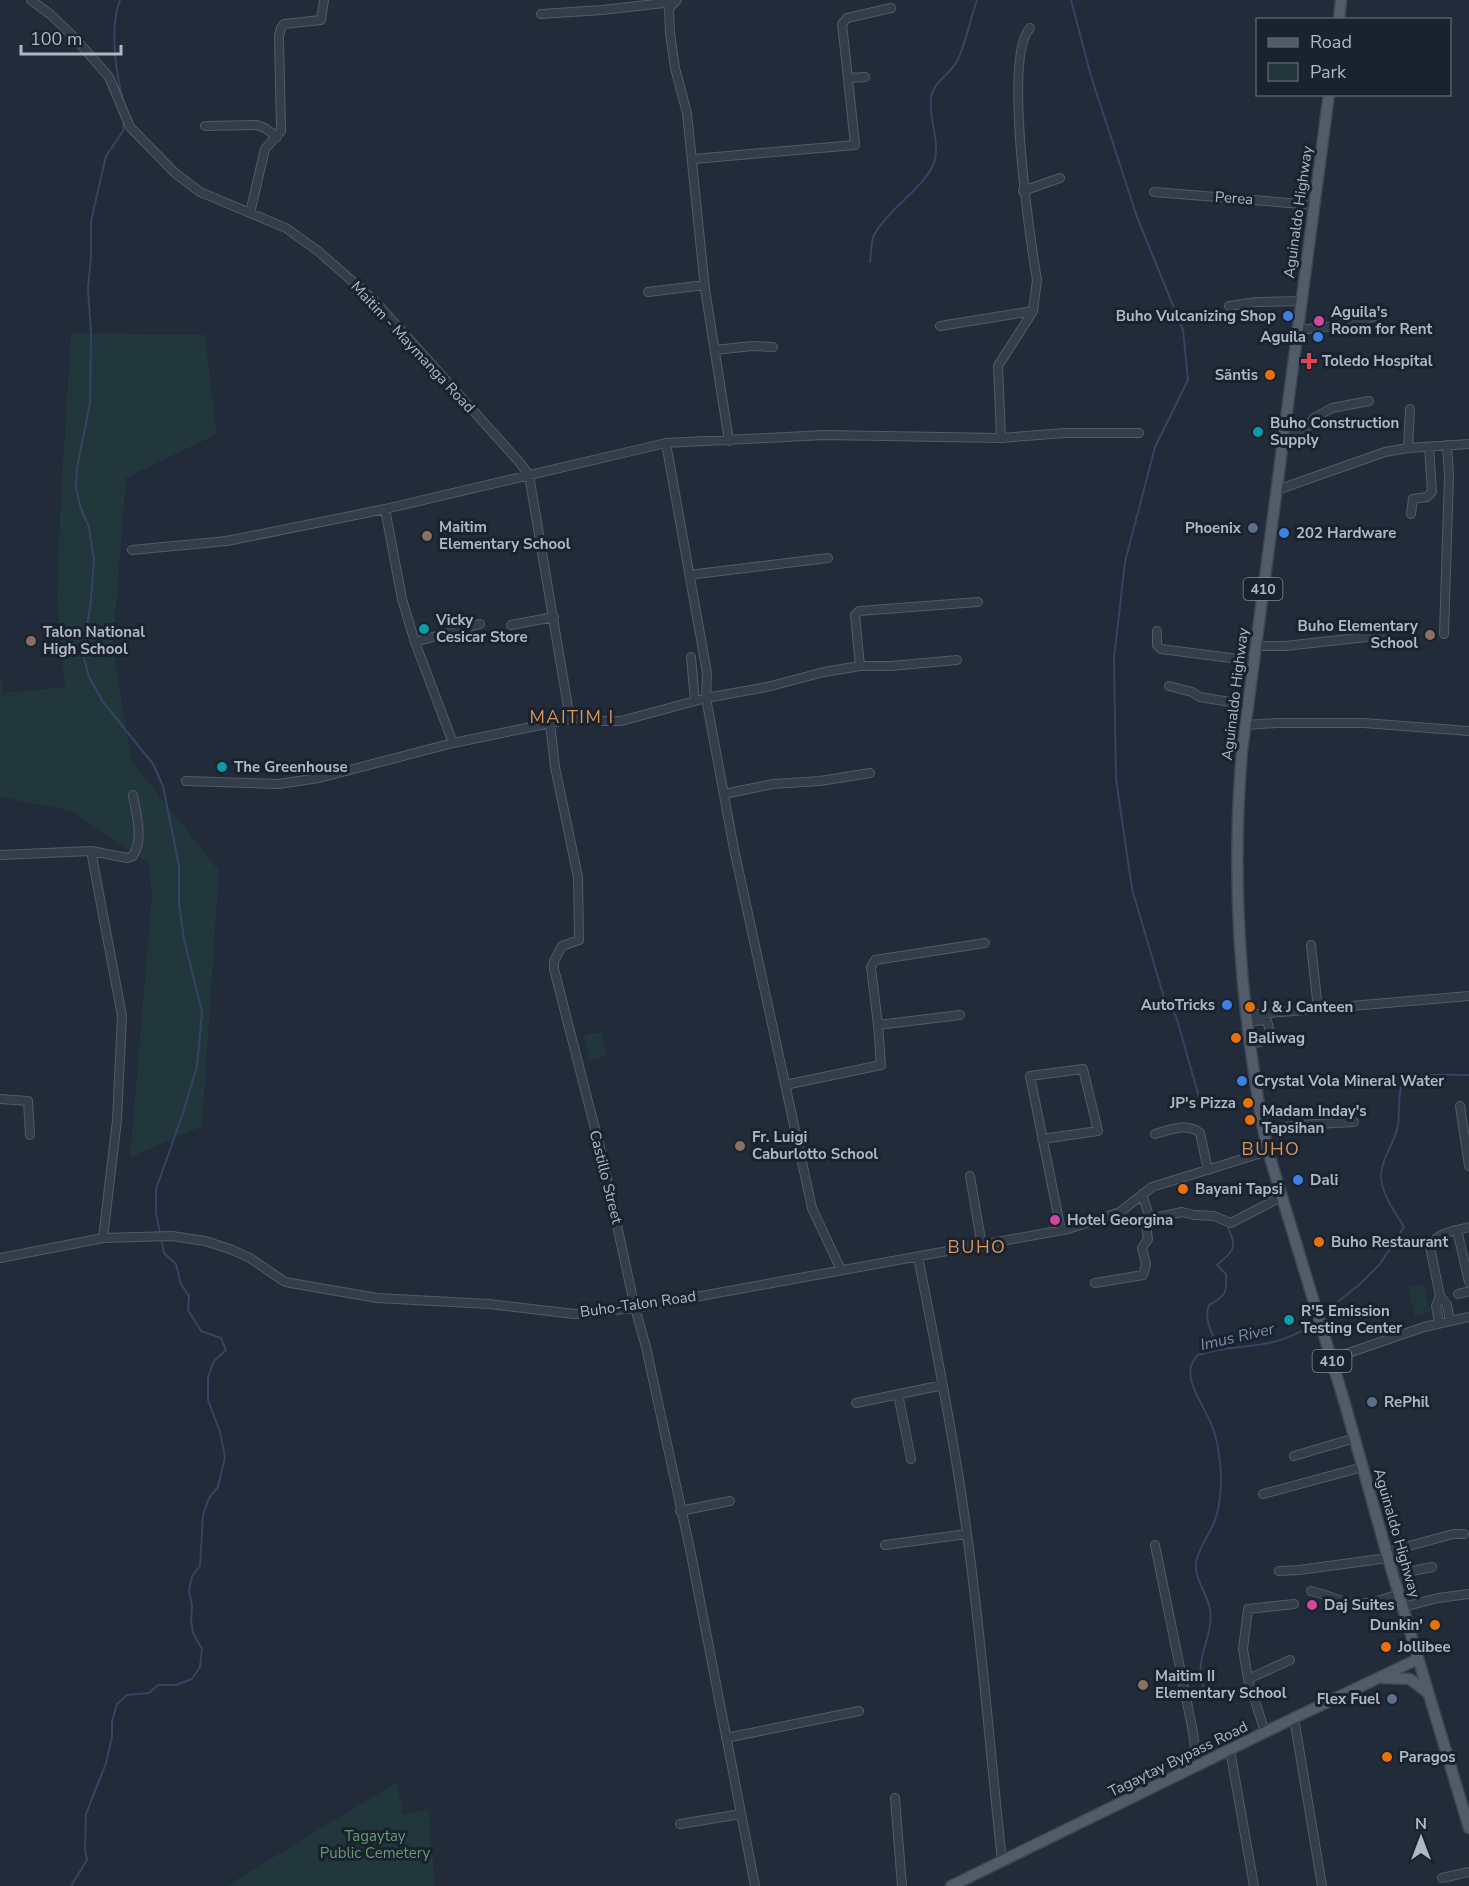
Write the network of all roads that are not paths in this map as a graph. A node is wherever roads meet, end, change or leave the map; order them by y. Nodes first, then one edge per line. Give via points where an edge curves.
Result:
1 (31, 0) edge
2 (324, 0) edge
3 (1341, 0) edge
4 (675, 3) edge
5 (891, 8) dead end
6 (541, 14) dead end
7 (1339, 18) edge
8 (1030, 28) dead end
9 (865, 77) dead end
10 (848, 78) junction
11 (1329, 96) edge
12 (205, 126) dead end
13 (276, 137) junction
14 (693, 159) junction
15 (1060, 178) dead end
16 (1023, 191) junction
17 (1154, 192) dead end
18 (1314, 205) junction
19 (250, 213) junction
20 (705, 285) junction
21 (648, 292) dead end
22 (1301, 301) junction
23 (1229, 306) dead end
24 (1033, 311) junction
25 (1372, 317) dead end
26 (940, 326) dead end
27 (1298, 330) junction
28 (773, 348) dead end
29 (715, 350) junction
30 (1369, 401) dead end
31 (1410, 409) dead end
32 (1284, 432) junction
33 (1139, 433) dead end
34 (1001, 438) junction
35 (729, 441) junction
36 (666, 443) junction
37 (1469, 444) edge
38 (1447, 445) junction
39 (1429, 447) junction
40 (1408, 448) junction
41 (529, 475) junction
42 (1277, 490) junction
43 (385, 509) junction
44 (1411, 514) dead end
45 (132, 549) dead end
46 (828, 558) dead end
47 (689, 575) junction
48 (978, 603) dead end
49 (554, 617) junction
50 (480, 624) dead end
51 (512, 625) dead end
52 (1157, 631) dead end
53 (1444, 634) dead end
54 (1385, 635) dead end
55 (415, 642) junction
56 (1256, 646) junction
57 (691, 657) dead end
58 (957, 660) dead end
59 (1254, 661) junction
60 (860, 666) junction
61 (1169, 686) dead end
62 (706, 698) junction
63 (695, 700) junction
64 (1248, 705) junction
65 (570, 719) junction
66 (550, 723) junction
67 (1245, 725) junction
68 (1469, 731) edge
69 (453, 743) junction
70 (870, 773) dead end
71 (186, 781) dead end
72 (724, 794) junction
73 (133, 795) dead end
74 (91, 851) junction
75 (0, 855) edge
76 (985, 943) dead end
77 (1311, 945) dead end
78 (1469, 996) edge
79 (1317, 1009) junction
80 (960, 1015) dead end
81 (1246, 1019) junction
82 (878, 1025) junction
83 (1250, 1044) junction
84 (1256, 1084) junction
85 (785, 1085) junction
86 (0, 1099) edge
87 (1460, 1106) dead end
88 (1354, 1122) dead end
89 (1466, 1125) edge
90 (1269, 1131) junction
91 (1155, 1134) dead end
92 (30, 1135) dead end
93 (1042, 1139) junction
94 (1268, 1150) junction
95 (1469, 1161) edge
96 (1208, 1170) junction
97 (970, 1176) dead end
98 (1142, 1194) junction
99 (1281, 1197) junction
100 (1149, 1215) junction
101 (1469, 1227) edge
102 (1061, 1230) junction
103 (1457, 1230) junction
104 (103, 1238) junction
105 (982, 1246) junction
106 (1298, 1246) junction
107 (918, 1257) junction
108 (0, 1258) edge
109 (1467, 1262) edge
110 (841, 1270) junction
111 (1469, 1282) edge
112 (1095, 1283) dead end
113 (1469, 1291) edge
114 (1458, 1294) dead end
115 (1440, 1296) junction
116 (635, 1308) junction
117 (1469, 1317) edge
118 (1450, 1320) junction
119 (1439, 1323) junction
120 (1331, 1359) junction
121 (943, 1385) junction
122 (898, 1394) junction
123 (856, 1402) dead end
124 (1355, 1438) junction
125 (1294, 1456) dead end
126 (911, 1459) dead end
127 (1363, 1467) junction
128 (1263, 1494) dead end
129 (730, 1501) dead end
130 (680, 1510) junction
131 (967, 1534) junction
132 (1464, 1534) dead end
133 (885, 1545) dead end
134 (1155, 1545) dead end
135 (1387, 1555) junction
136 (1432, 1566) dead end
137 (1280, 1571) dead end
138 (1394, 1575) junction
139 (1311, 1591) dead end
140 (1399, 1594) junction
141 (1469, 1594) edge
142 (1294, 1604) dead end
143 (1403, 1607) junction
144 (1418, 1659) junction
145 (1290, 1660) dead end
146 (1377, 1678) junction
147 (1248, 1679) junction
148 (1428, 1693) junction
149 (860, 1711) dead end
150 (1294, 1718) junction
151 (1265, 1732) junction
152 (726, 1738) junction
153 (1230, 1750) junction
154 (1198, 1766) junction
155 (895, 1798) dead end
156 (1467, 1813) edge
157 (741, 1814) junction
158 (680, 1824) dead end
159 (1469, 1828) edge
160 (1002, 1862) junction
161 (1469, 1872) edge
162 (1442, 1878) dead end
163 (755, 1886) edge
164 (902, 1886) edge
165 (951, 1886) edge
166 (1254, 1886) edge
167 (1322, 1886) edge

1 - 19 street, Maitim - Maymanga Road via 75,37 109,77 130,127 175,173 200,192
2 - 13 street via 321,20 284,24 281,28 281,126
3 - 7 main road
4 - 6 street
4 - 14 street via 669,13 670,33
5 - 10 street via 843,21
8 - 16 street via 1025,36 1019,87
9 - 10 street
10 - 14 street via 855,145
11 - 18 main road, Aguinaldo Highway / 410
12 - 13 street via 257,125
13 - 19 street via 265,149
14 - 20 street
15 - 16 street
16 - 24 street via 1037,280
17 - 18 street, Perea
18 - 22 main road, Aguinaldo Highway / 410
19 - 41 street, Maitim - Maymanga Road via 286,228 375,302
20 - 21 street
20 - 29 street
22 - 23 street
22 - 27 main road, Aguinaldo Highway / 410
24 - 26 street
24 - 34 street via 998,366
25 - 27 street via 1346,325
27 - 32 main road, Aguinaldo Highway / 410
28 - 29 street
29 - 35 street
30 - 32 street via 1332,408 1314,418 1305,430
31 - 40 street
32 - 42 main road, Aguinaldo Highway / 410
33 - 34 street via 1065,432
34 - 35 street via 836,435
35 - 36 street
36 - 41 street
36 - 47 street
37 - 38 street
38 - 39 street
38 - 53 street
39 - 40 street
39 - 44 street via 1432,492 1413,499
40 - 42 street via 1376,454
41 - 43 street
41 - 49 street
42 - 56 main road, Aguinaldo Highway / 410
43 - 45 street via 227,542
43 - 55 street via 402,599
46 - 47 street
47 - 62 street via 707,673
48 - 60 street via 860,611 855,615 855,624
49 - 51 street
49 - 65 street
50 - 55 street
52 - 59 street via 1157,645 1161,649
54 - 56 street
55 - 69 street
56 - 59 main road, Aguinaldo Highway / 410
57 - 63 street
58 - 60 street
59 - 64 main road, Aguinaldo Highway / 410
60 - 62 street
61 - 64 street via 1200,697
62 - 63 street
62 - 72 street
63 - 65 street via 621,721
64 - 67 main road, Aguinaldo Highway / 410
65 - 66 street
66 - 69 street
66 - 116 street, Castillo Street via 578,877 579,940 562,946 554,969 601,1152
67 - 68 street via 1354,723
67 - 81 main road, Aguinaldo Highway / 410 via 1237,883 1239,959
69 - 71 street via 350,771 278,784
70 - 72 street
72 - 85 street
73 - 74 street via 138,849 133,856
74 - 75 street
74 - 104 street via 122,1025 117,1120
76 - 82 street via 875,960 871,967
77 - 79 street
78 - 79 street
79 - 81 street
80 - 82 street
81 - 83 main road, Aguinaldo Highway / 410
81 - 83 street via 1265,1020 1271,1028 1269,1041
82 - 85 street via 881,1065
83 - 84 main road, Aguinaldo Highway / 410
84 - 90 main road, Aguinaldo Highway / 410
84 - 94 main road, Aguinaldo Highway / 410
85 - 110 street via 812,1208
86 - 92 street via 28,1101
87 - 89 street
88 - 90 street
89 - 95 street
90 - 106 main road, Aguinaldo Highway / 410
91 - 96 street via 1182,1127 1196,1130
93 - 93 street via 1030,1076 1083,1069 1098,1131
93 - 102 street
94 - 96 street, Buho-Talon Road
94 - 99 main road, Aguinaldo Highway / 410
96 - 98 street, Buho-Talon Road via 1152,1186
97 - 105 street
98 - 100 street
98 - 102 street, Buho-Talon Road via 1120,1212
99 - 100 street via 1231,1223 1214,1216 1182,1212 1150,1218
99 - 106 main road, Aguinaldo Highway / 410
100 - 112 street via 1145,1219 1148,1239 1142,1248 1146,1264 1143,1275
101 - 103 street
102 - 105 street, Buho-Talon Road
103 - 109 street
103 - 115 street via 1436,1238 1430,1247
104 - 108 street, Buho-Talon Road
104 - 116 street, Buho-Talon Road via 172,1236 205,1241 250,1258 285,1282 377,1298 489,1304 574,1314
105 - 107 street, Buho-Talon Road
106 - 120 main road, Aguinaldo Highway / 410
107 - 110 street, Buho-Talon Road
107 - 121 street
109 - 111 street
110 - 116 street, Buho-Talon Road
113 - 114 street
115 - 118 street
115 - 119 street via 1436,1306
116 - 130 street, Castillo Street
117 - 118 street
118 - 119 street
119 - 120 street
120 - 124 main road, Aguinaldo Highway / 410
121 - 122 street
121 - 131 street
122 - 123 street
122 - 126 street
124 - 125 street
124 - 127 main road, Aguinaldo Highway / 410
127 - 128 street
127 - 135 main road, Aguinaldo Highway / 410
129 - 130 street
130 - 152 street, Castillo Street
131 - 133 street
131 - 160 street
132 - 135 street via 1452,1534
134 - 154 street
135 - 137 street
135 - 138 main road, Aguinaldo Highway / 410
136 - 138 street
138 - 140 main road, Aguinaldo Highway / 410
139 - 140 street via 1349,1603 1379,1601
140 - 143 main road, Aguinaldo Highway / 410
141 - 143 street
142 - 147 street via 1248,1609 1243,1649
143 - 144 main road, Aguinaldo Highway / 410
144 - 146 main road, Tagaytay Bypass Road
144 - 148 main road, Aguinaldo Highway / 410
145 - 147 street
146 - 148 main road via 1410,1679
146 - 150 main road, Tagaytay Bypass Road
147 - 151 street
148 - 156 main road, Aguinaldo Highway / 410
149 - 152 street
150 - 151 main road, Tagaytay Bypass Road
150 - 167 street
151 - 153 main road, Tagaytay Bypass Road
152 - 157 street, Castillo Street
153 - 154 main road, Tagaytay Bypass Road
153 - 166 street
154 - 160 main road, Tagaytay Bypass Road
155 - 164 street
156 - 159 main road, Aguinaldo Highway / 410
157 - 158 street
157 - 163 street, Castillo Street
160 - 165 main road, Tagaytay Bypass Road
161 - 162 street

